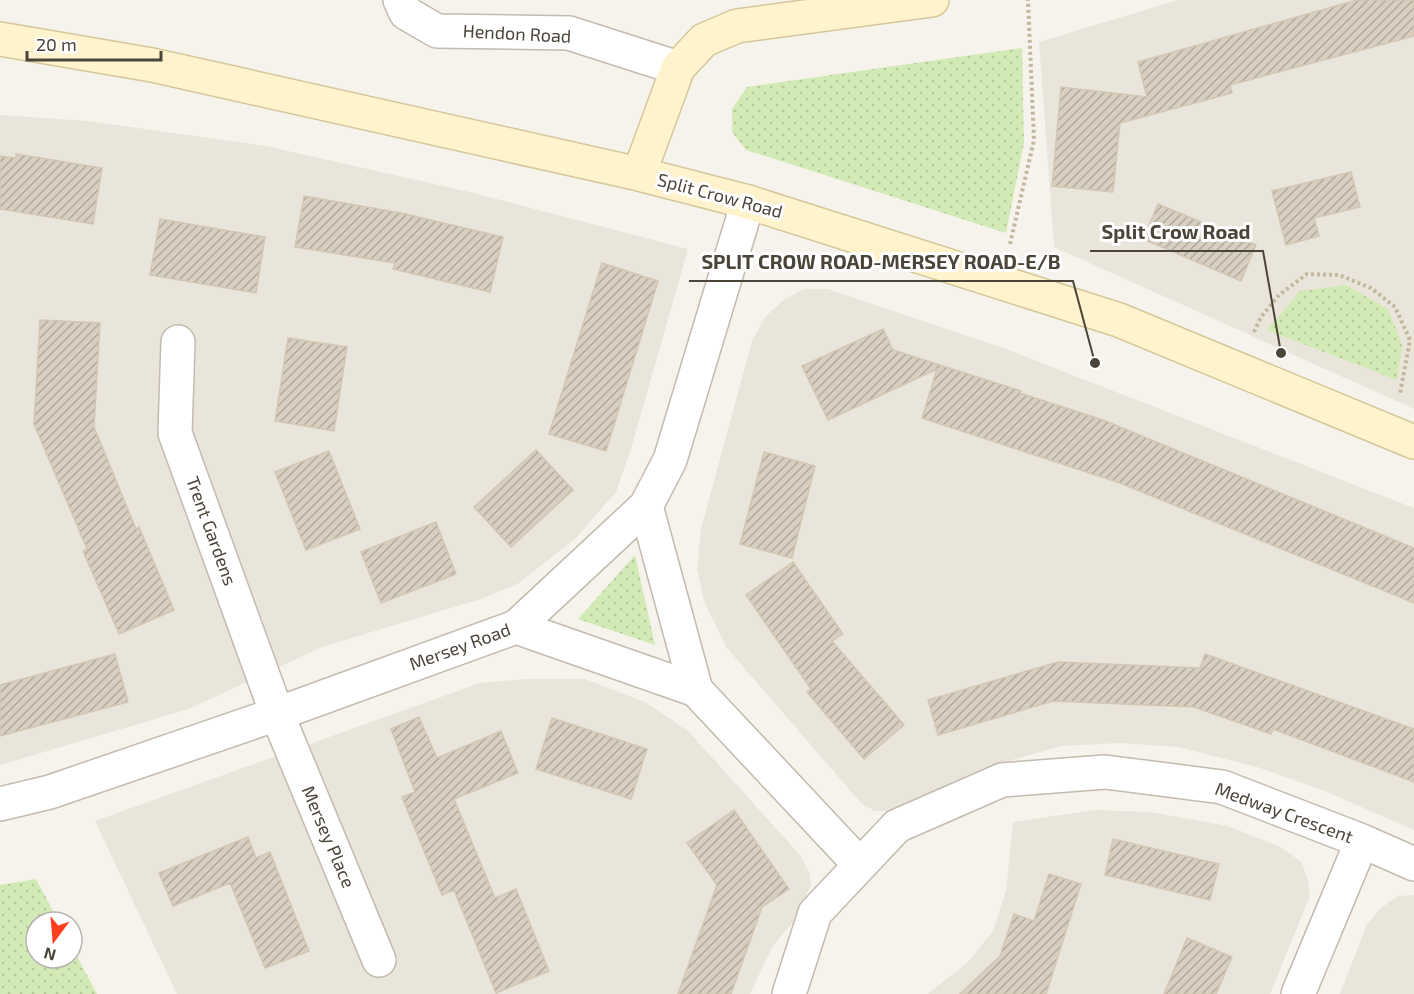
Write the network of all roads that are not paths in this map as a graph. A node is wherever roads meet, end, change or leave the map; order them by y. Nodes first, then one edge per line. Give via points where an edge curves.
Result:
1 (400, 0) edge
2 (932, 0) edge
3 (0, 39) edge
4 (678, 68) junction
5 (639, 174) junction
6 (748, 202) junction
7 (178, 342) dead end
8 (1402, 437) edge
9 (646, 506) junction
10 (516, 627) junction
11 (696, 690) junction
12 (277, 714) junction
13 (0, 804) edge
14 (1362, 841) junction
15 (1414, 864) edge
16 (861, 865) junction
17 (379, 960) dead end
18 (789, 994) edge
19 (1298, 994) edge

1 - 4 street, Hendon Road via 406,14 437,31 569,33
2 - 4 street via 737,26 704,40
3 - 5 street, Split Crow Road via 152,65
4 - 5 street
5 - 6 street, Split Crow Road
6 - 8 street, Split Crow Road via 1119,320
6 - 9 street, Mersey Road via 670,460
7 - 12 street, Trent Gardens via 175,433
9 - 10 street, Mersey Road
9 - 11 street
10 - 11 street
10 - 12 street, Mersey Road
11 - 16 street
12 - 13 street, Mersey Road via 50,792
12 - 17 street, Mersey Place
14 - 15 street, Medway Crescent
14 - 16 street, Medway Crescent via 1222,787 1105,772 1002,780 897,826
14 - 19 street
16 - 18 street, Medway Crescent via 815,913

